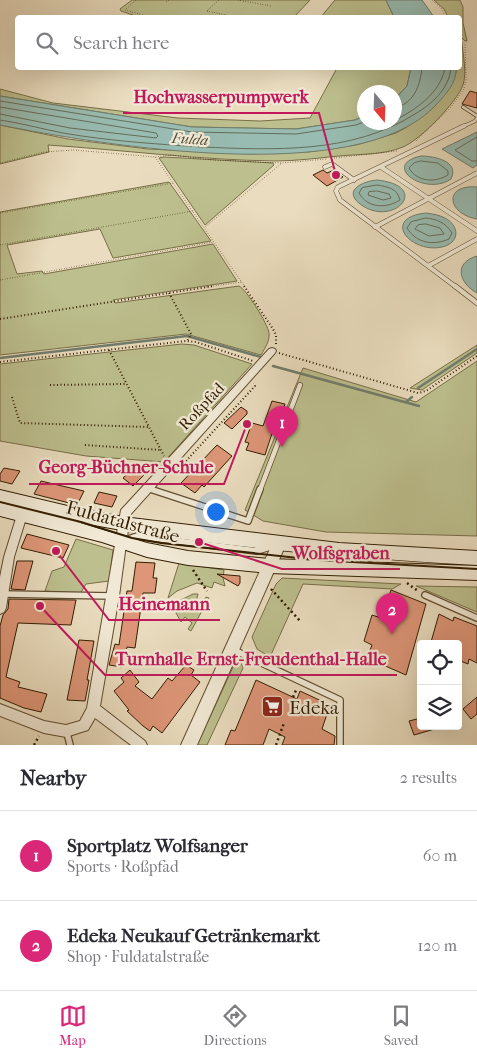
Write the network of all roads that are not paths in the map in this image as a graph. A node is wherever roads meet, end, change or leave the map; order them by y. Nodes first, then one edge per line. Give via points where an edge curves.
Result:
1 (463, 106) dead end
2 (477, 117) edge
3 (325, 167) dead end
4 (381, 167) junction
5 (477, 173) edge
6 (354, 180) junction
7 (429, 199) junction
8 (375, 227) junction
9 (477, 231) edge
10 (477, 238) edge
11 (428, 266) junction
12 (477, 303) edge
13 (272, 351) road end
14 (300, 384) dead end
15 (147, 488) junction
16 (0, 496) edge
17 (0, 509) edge
18 (22, 515) junction
19 (123, 524) junction
20 (137, 536) junction
21 (120, 542) junction
22 (278, 544) junction
23 (263, 558) junction
24 (477, 558) edge
25 (477, 573) edge
26 (4, 594) junction
27 (425, 595) road end
28 (113, 596) junction
29 (0, 608) edge
30 (477, 618) edge
31 (232, 649) junction
32 (93, 709) junction
33 (0, 710) edge
34 (66, 731) junction
35 (70, 745) edge
36 (141, 745) edge
37 (189, 745) edge
38 (340, 745) edge

1 - 2 lane
2 - 4 lane via 475,121
3 - 6 lane via 332,164
4 - 6 lane
4 - 7 lane
5 - 7 lane
6 - 8 lane via 338,188 337,197
7 - 8 lane
7 - 9 lane
8 - 11 lane
10 - 11 lane
11 - 12 lane
13 - 15 street, Roßpfad
14 - 15 lane via 248,521
15 - 19 street, Roßpfad via 125,513
16 - 19 main road, Fuldatalstraße via 76,516
17 - 18 main road, Fuldatalstraße
18 - 21 main road, Fuldatalstraße
18 - 26 street via 9,557
19 - 20 lane
19 - 21 street, Roßpfad
19 - 22 main road, Fuldatalstraße
20 - 21 lane
20 - 23 lane
21 - 23 main road, Fuldatalstraße via 188,558
21 - 28 street, Roßpfad
22 - 23 street
22 - 24 main road, Fuldatalstraße
23 - 25 main road, Fuldatalstraße
23 - 31 street
26 - 28 lane
26 - 29 street
27 - 30 lane
28 - 32 street, Roßpfad
31 - 37 street
31 - 38 lane via 340,700
32 - 34 street via 84,726
32 - 36 street
33 - 34 street via 44,727
34 - 35 lane

